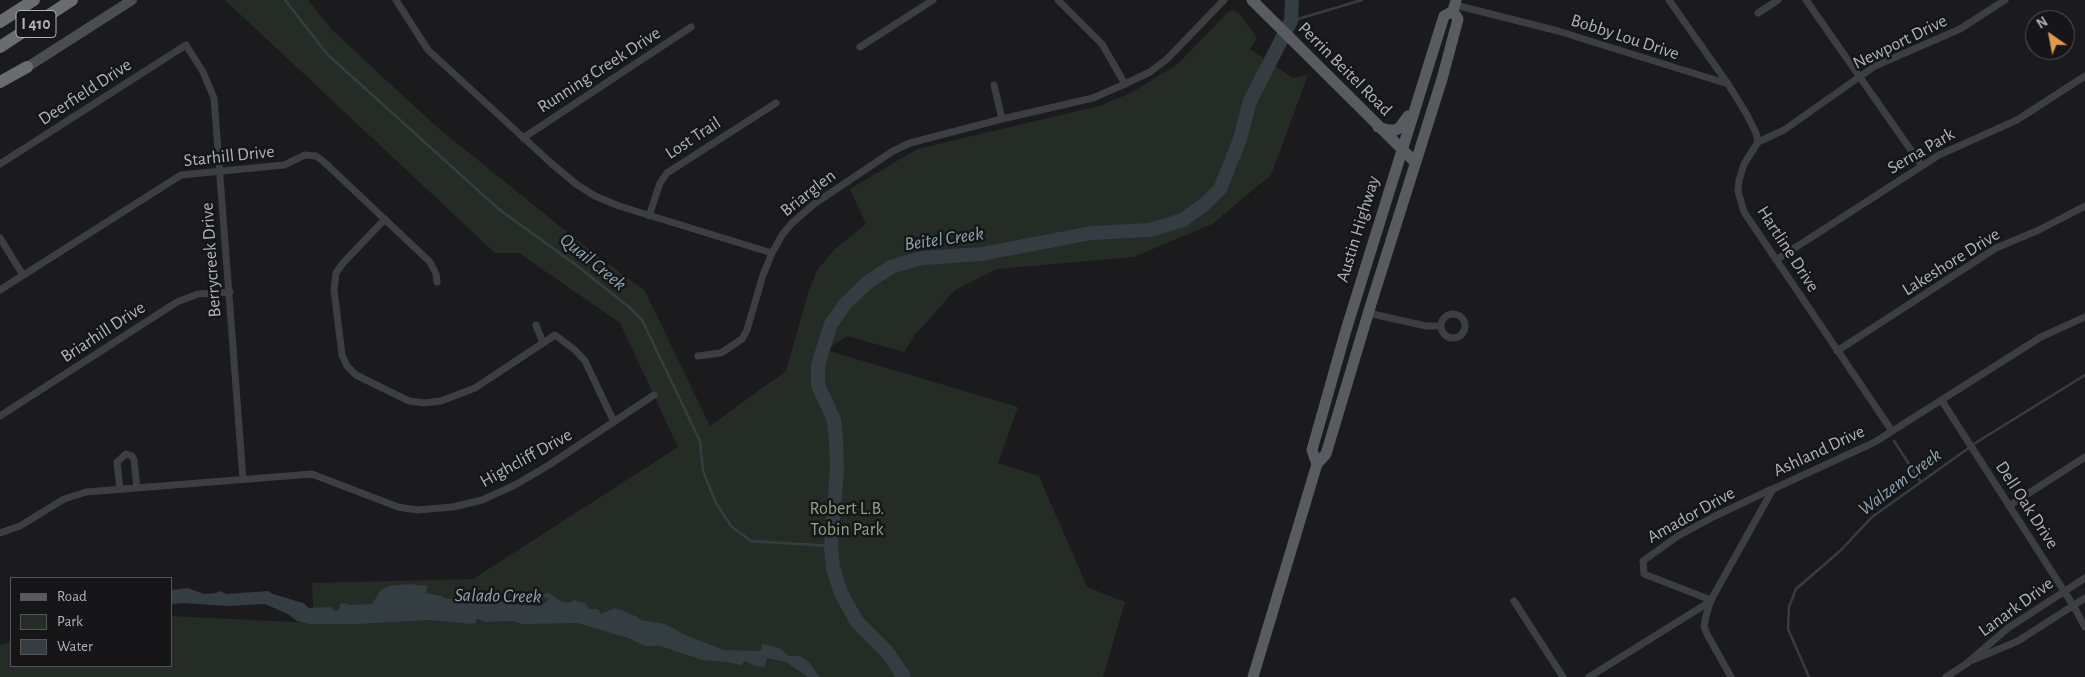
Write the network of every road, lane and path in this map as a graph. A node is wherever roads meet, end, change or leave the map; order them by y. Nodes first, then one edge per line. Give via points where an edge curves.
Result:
1 (34, 0) edge
2 (72, 0) edge
3 (132, 0) edge
4 (396, 0) edge
5 (933, 0) edge
6 (1058, 0) edge
7 (1224, 0) edge
8 (1252, 0) edge
9 (1668, 0) edge
10 (1778, 0) edge
11 (1806, 0) edge
12 (2005, 0) edge
13 (1455, 5) edge
14 (1758, 13) dead end
15 (0, 22) edge
16 (691, 27) dead end
17 (186, 45) joint
18 (0, 47) edge
19 (860, 48) dead end
20 (27, 67) joint
21 (1860, 76) junction
22 (2085, 76) edge
23 (0, 84) edge
24 (1125, 84) junction
25 (1728, 84) junction
26 (994, 85) dead end
27 (776, 103) dead end
28 (1416, 104) junction
29 (1002, 119) junction
30 (1377, 126) junction
31 (523, 138) junction
32 (1758, 142) junction
33 (1401, 150) junction
34 (1415, 162) junction
35 (0, 164) edge
36 (1922, 166) junction
37 (219, 170) junction
38 (2085, 206) edge
39 (649, 216) junction
40 (385, 220) junction
41 (0, 238) edge
42 (772, 253) junction
43 (1776, 260) junction
44 (23, 275) junction
45 (437, 282) dead end
46 (0, 290) edge
47 (230, 292) junction
48 (1368, 312) junction
49 (2085, 317) edge
50 (536, 325) dead end
51 (1441, 326) dead end
52 (543, 343) junction
53 (1837, 351) junction
54 (698, 356) dead end
55 (654, 396) dead end
56 (1942, 401) junction
57 (0, 416) edge
58 (614, 422) junction
59 (1892, 431) junction
60 (2085, 456) edge
61 (1317, 464) junction
62 (243, 479) junction
63 (137, 488) junction
64 (120, 489) junction
65 (1773, 489) junction
66 (2009, 506) junction
67 (0, 533) edge
68 (2085, 578) edge
69 (2064, 591) junction
70 (2085, 598) edge
71 (1712, 600) junction
72 (1514, 601) dead end
73 (2073, 605) junction
74 (2085, 627) edge
75 (1966, 664) junction
76 (1253, 677) edge
77 (1563, 677) edge
78 (1589, 677) edge
79 (1731, 677) edge
80 (1946, 677) edge

1 - 15 highway, I 410
2 - 18 highway, I 410
3 - 20 main road
4 - 31 street via 428,50
5 - 19 street
6 - 24 street via 1102,44
7 - 24 street, Briarglen via 1167,59
8 - 30 main road, Perrin Beitel Road
9 - 25 street
10 - 14 street
11 - 21 street
12 - 21 street, Newport Drive via 1960,29 1875,66
13 - 25 street, Bobby Lou Drive via 1558,31
13 - 28 main road, Austin Highway via 1444,16
13 - 34 main road, Austin Highway via 1458,19
16 - 31 street, Running Creek Drive
17 - 35 street, Deerfield Drive
17 - 37 street, Berrycreek Drive via 214,98
20 - 23 highway
21 - 32 street, Newport Drive via 1784,130
21 - 36 street
22 - 36 street, Serna Park via 2017,120 1939,154
24 - 29 street, Briarglen via 1093,98
25 - 32 street via 1753,125
26 - 29 street
27 - 39 street, Lost Trail via 667,173 660,183
28 - 30 main road via 1396,130
28 - 33 main road, Austin Highway
29 - 42 street, Briarglen via 928,138 893,151 802,213 782,235
30 - 33 main road, Perrin Beitel Road
31 - 39 street via 582,188
32 - 43 street, Hartline Drive via 1744,164 1738,191 1744,212
33 - 34 main road, Perrin Beitel Road
33 - 61 main road, Austin Highway via 1313,448
34 - 48 main road, Austin Highway
36 - 43 street, Serna Park
37 - 40 street, Starhill Drive via 284,165 305,156 316,156
37 - 44 street, Starhill Drive via 195,172 173,179
37 - 47 street, Berrycreek Drive
38 - 53 street, Lakeshore Drive via 1996,248
39 - 42 street
40 - 45 street, Starhill Drive via 430,262
40 - 52 street via 336,273 334,290 342,355 356,375 409,401 441,401 475,388
41 - 44 street
42 - 54 street, Briarglen via 742,339 720,353
43 - 53 street, Hartline Drive
44 - 46 street, Starhill Drive
47 - 57 street, Briarhill Drive via 198,294 177,302
47 - 62 street, Berrycreek Drive
48 - 51 street via 1426,326
48 - 61 main road, Austin Highway via 1326,454
49 - 56 street, Ashland Drive via 2041,337
50 - 52 street
52 - 58 street via 555,335 580,355
53 - 59 street, Hartline Drive
55 - 58 street, Highcliff Drive
56 - 59 street, Ashland Drive
56 - 66 street, Dell Oak Drive
58 - 62 street, Highcliff Drive via 515,485 482,500 453,507 417,510 398,507 312,474
59 - 65 street, Ashland Drive
60 - 66 street
61 - 76 main road, Austin Highway
62 - 63 street, Highcliff Drive
63 - 64 street, Highcliff Drive
63 - 64 street via 134,460 126,454 118,462
64 - 67 street, Highcliff Drive via 72,496 20,526
65 - 71 street, Ashland Drive
65 - 71 street, Amador Drive via 1713,516 1643,561 1644,574
66 - 69 street, Dell Oak Drive
68 - 69 street, Lanark Drive
69 - 73 street, Dell Oak Drive
69 - 75 street, Lanark Drive via 2008,628
70 - 73 street, Lanark Drive
71 - 78 street, Ashland Drive
71 - 79 street via 1704,626 1710,643
72 - 77 street
73 - 74 street, Dell Oak Drive
73 - 75 street, Lanark Drive via 2018,641
75 - 80 street, Lanark Drive

